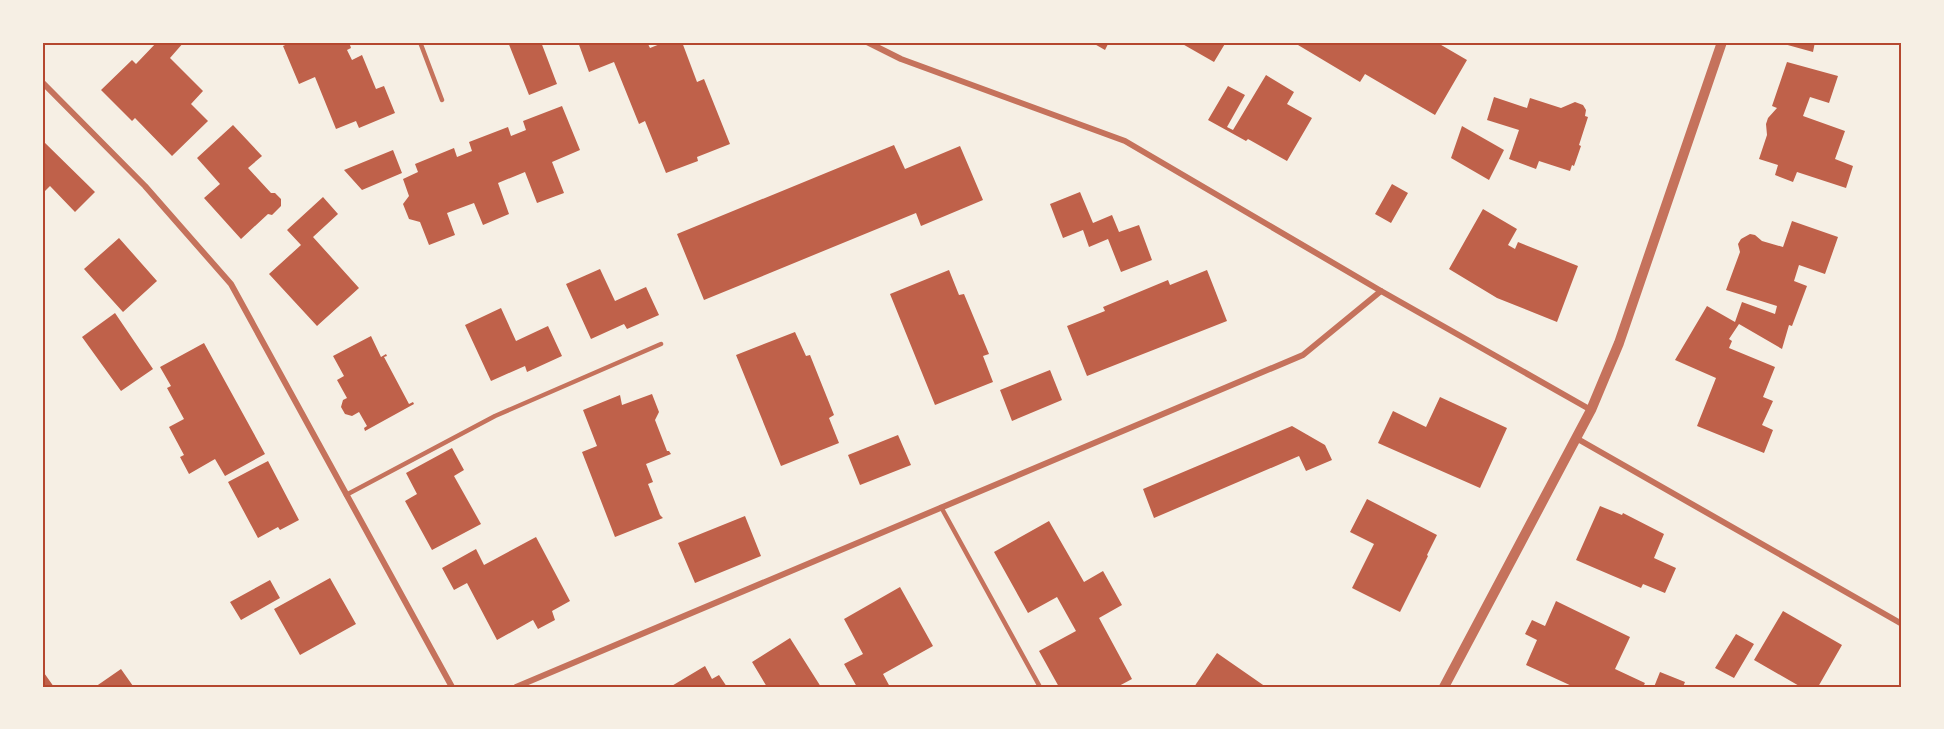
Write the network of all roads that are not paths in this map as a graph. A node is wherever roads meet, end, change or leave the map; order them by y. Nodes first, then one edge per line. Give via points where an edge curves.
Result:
1 (420, 42) edge
2 (867, 42) edge
3 (1722, 42) edge
4 (42, 82) edge
5 (442, 100) dead end
6 (1381, 291) junction
7 (661, 344) dead end
8 (1591, 410) junction
9 (1576, 438) junction
10 (346, 495) junction
11 (941, 507) junction
12 (1902, 624) edge
13 (452, 687) edge
14 (516, 687) edge
15 (1040, 687) edge
16 (1444, 687) edge

1 - 5 lane
2 - 6 street via 901,59 1125,141
3 - 8 street via 1619,343
4 - 10 street via 145,186 231,284
6 - 8 street
6 - 11 street via 1303,355
7 - 10 lane via 495,417
8 - 9 street
9 - 12 street
9 - 16 street
10 - 13 street
11 - 14 street
11 - 15 lane

